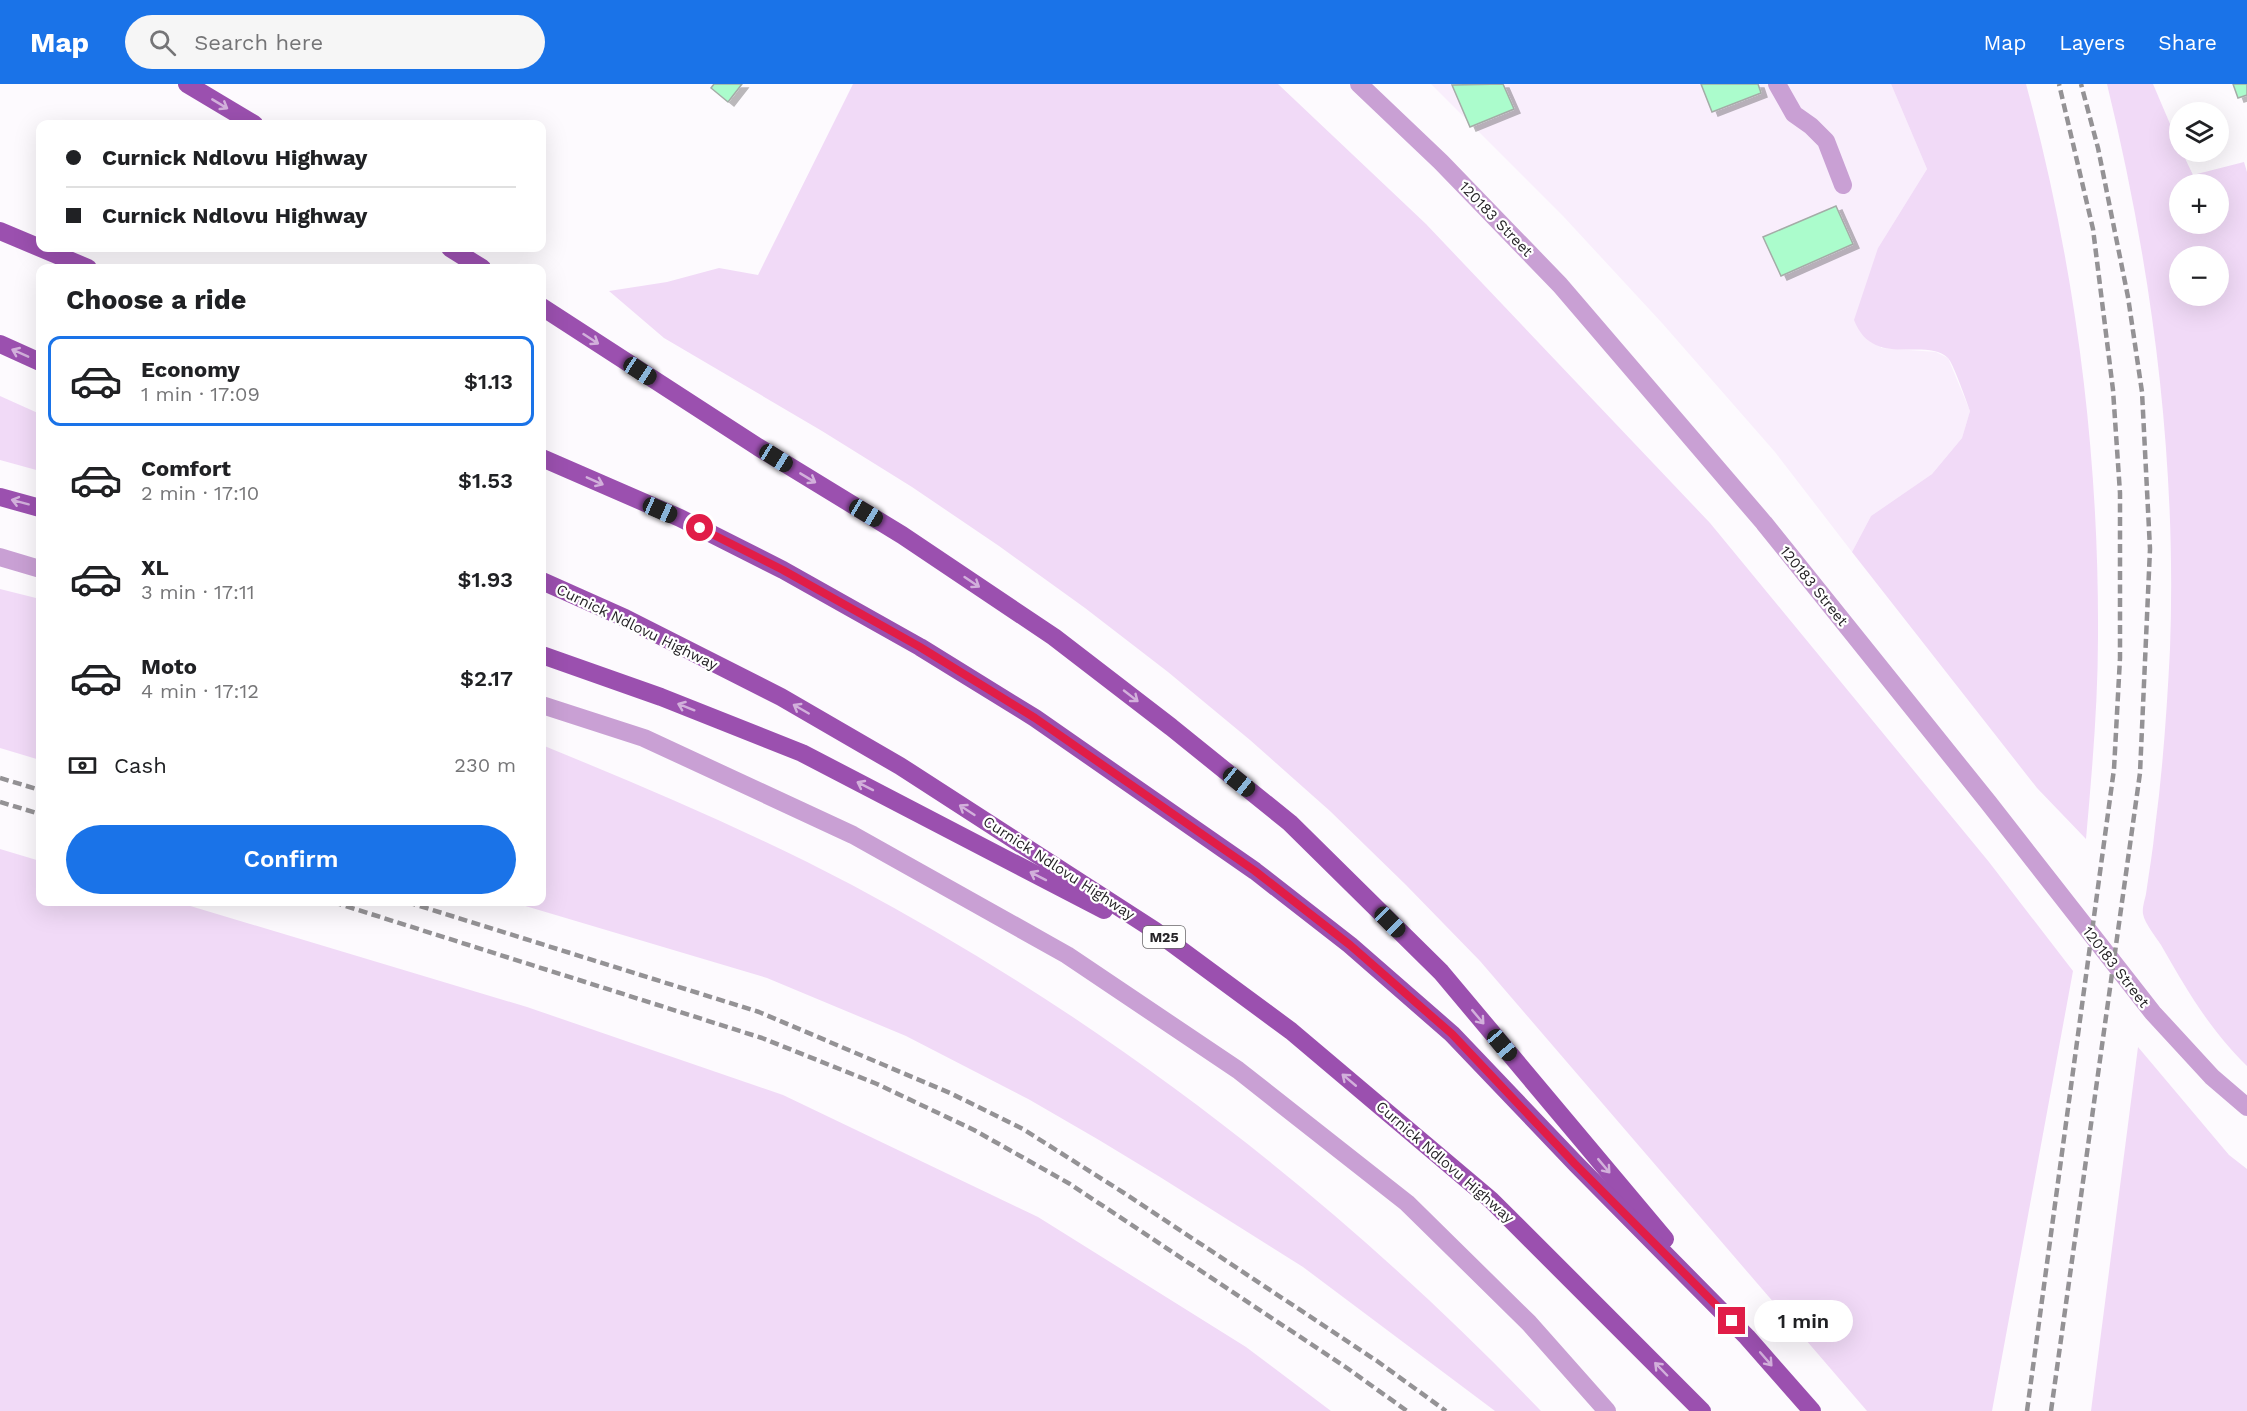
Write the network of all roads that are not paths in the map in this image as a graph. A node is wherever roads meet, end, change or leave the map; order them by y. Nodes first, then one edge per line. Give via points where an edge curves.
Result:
1 (187, 84) edge
2 (1359, 84) edge
3 (1777, 84) edge
4 (247, 120) edge
5 (1843, 184) dead end
6 (0, 231) edge
7 (36, 246) edge
8 (50, 252) edge
9 (456, 252) edge
10 (78, 264) edge
11 (476, 264) edge
12 (546, 310) edge
13 (0, 344) edge
14 (36, 360) edge
15 (546, 460) edge
16 (0, 497) edge
17 (36, 507) edge
18 (0, 557) edge
19 (36, 567) edge
20 (546, 583) edge
21 (546, 656) edge
22 (546, 706) edge
23 (1183, 951) junction
24 (2247, 1107) edge
25 (1747, 1337) junction
26 (1606, 1411) edge
27 (1702, 1411) edge
28 (1812, 1411) edge

1 -> 4 main road
2 - 24 street, 120183 Street via 1560,285 1764,523 2153,1013 2212,1077
3 - 5 street via 1794,114 1826,141
6 - 7 main road
8 - 10 main road
9 - 11 main road
12 -> 25 main road via 902,535 1054,637 1290,823 1441,972
14 -> 13 main road
15 -> 25 main road via 680,518 920,647 1035,718 1255,871 1350,945 1452,1034
17 -> 16 main road
18 - 19 street
23 -> 20 main road, Curnick Ndlovu Highway / M25 via 871,749 781,697
23 -> 21 main road via 802,753
22 - 26 street via 644,738 852,835 1077,961 1238,1070 1407,1203 1529,1323
27 -> 23 main road, Curnick Ndlovu Highway / M25 via 1491,1200 1291,1031
25 -> 28 main road

